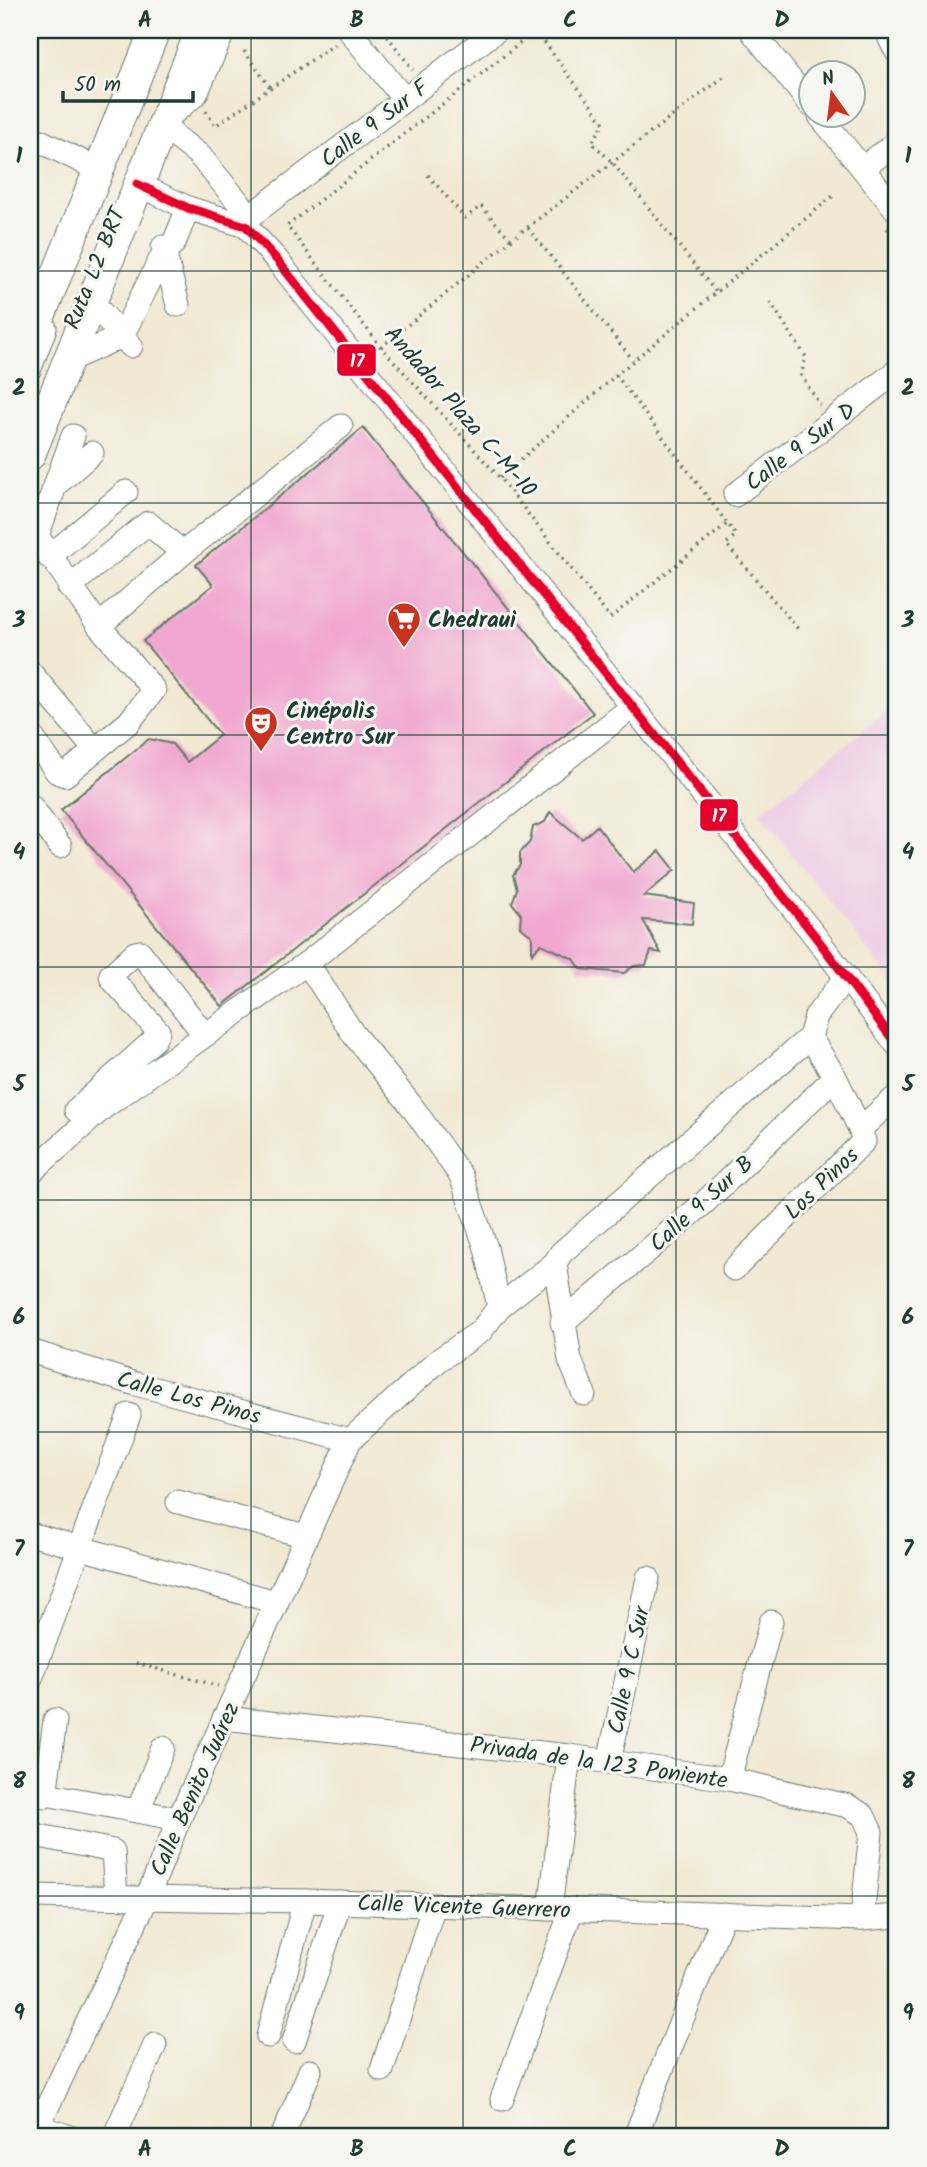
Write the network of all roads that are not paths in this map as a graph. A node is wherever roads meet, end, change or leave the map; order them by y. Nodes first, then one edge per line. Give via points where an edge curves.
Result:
1 (155, 30) edge
2 (166, 30) edge
3 (191, 30) edge
4 (201, 30) edge
5 (225, 30) edge
6 (497, 30) edge
7 (751, 30) edge
8 (350, 31) edge
9 (797, 88) edge
10 (404, 99) junction
11 (163, 123) junction
12 (831, 130) edge
13 (30, 136) edge
14 (897, 142) edge
15 (863, 169) junction
16 (99, 170) junction
17 (137, 184) junction
18 (894, 200) edge
19 (182, 205) junction
20 (248, 221) junction
21 (164, 252) junction
22 (41, 281) edge
23 (91, 301) junction
24 (178, 304) dead end
25 (30, 341) edge
26 (127, 341) junction
27 (71, 359) junction
28 (30, 368) edge
29 (897, 371) edge
30 (341, 426) dead end
31 (30, 429) edge
32 (73, 436) dead end
33 (92, 453) dead end
34 (30, 455) edge
35 (54, 486) junction
36 (126, 492) dead end
37 (735, 495) dead end
38 (36, 537) edge
39 (183, 553) junction
40 (69, 587) junction
41 (99, 626) junction
42 (30, 672) edge
43 (632, 707) junction
44 (30, 734) edge
45 (95, 750) junction
46 (30, 805) edge
47 (60, 846) dead end
48 (307, 963) junction
49 (846, 977) junction
50 (204, 1034) junction
51 (810, 1037) junction
52 (897, 1045) edge
53 (835, 1077) junction
54 (897, 1096) edge
55 (860, 1129) junction
56 (30, 1151) edge
57 (30, 1172) edge
58 (555, 1263) junction
59 (734, 1269) dead end
60 (499, 1307) junction
61 (562, 1323) junction
62 (30, 1351) edge
63 (584, 1394) dead end
64 (129, 1415) dead end
65 (350, 1440) junction
66 (178, 1502) dead end
67 (30, 1534) edge
68 (306, 1536) junction
69 (81, 1548) junction
70 (648, 1578) dead end
71 (276, 1602) junction
72 (771, 1622) dead end
73 (32, 1678) edge
74 (224, 1718) junction
75 (55, 1720) dead end
76 (163, 1748) dead end
77 (569, 1756) junction
78 (609, 1762) junction
79 (729, 1779) junction
80 (37, 1793) edge
81 (138, 1811) junction
82 (179, 1819) junction
83 (30, 1834) edge
84 (30, 1896) edge
85 (116, 1897) junction
86 (147, 1898) junction
87 (305, 1901) junction
88 (340, 1902) junction
89 (435, 1905) junction
90 (561, 1909) junction
91 (724, 1914) junction
92 (897, 1916) edge
93 (862, 1919) junction
94 (268, 2036) dead end
95 (294, 2041) dead end
96 (155, 2045) dead end
97 (382, 2070) dead end
98 (310, 2071) dead end
99 (502, 2099) dead end
100 (35, 2132) edge
101 (70, 2137) edge
102 (114, 2137) edge
103 (282, 2137) edge
104 (635, 2137) edge

1 - 16 main road
2 - 28 street, Ruta L2 BRT
3 - 31 street, Ruta L2 BRT
4 - 11 main road
5 - 11 street via 196,94
6 - 10 street, Calle 9 Sur F
7 - 9 street
8 - 10 street
10 - 20 street, Calle 9 Sur F
11 - 17 main road
11 - 20 street via 199,155
12 - 15 street
13 - 16 street
14 - 15 street
15 - 18 street
16 - 22 main road
17 - 19 street
17 - 23 main road
19 - 20 street
19 - 21 street via 174,243
20 - 43 street
21 - 24 street
21 - 26 street
22 - 25 main road
23 - 26 street
23 - 27 main road
26 - 27 street
27 - 34 main road
29 - 37 street, Calle 9 Sur D
30 - 39 street
32 - 35 street
33 - 35 street
35 - 38 street
36 - 38 street
38 - 40 street
39 - 40 street via 148,523
39 - 41 street
40 - 41 street
41 - 45 street via 153,690 129,722
42 - 45 street
43 - 48 street
43 - 49 street
44 - 45 street via 57,772 65,775
46 - 47 street
48 - 50 street
48 - 60 street via 354,1035 461,1175 486,1248
49 - 51 street via 816,1016
49 - 52 street
50 - 56 street via 140,953 135,953 111,975 158,1031 155,1040
50 - 57 street via 104,1107
51 - 53 street
51 - 58 street via 561,1253
53 - 55 street
53 - 61 street, Calle 9 Sur B via 704,1203
54 - 55 street, Los Pinos
55 - 59 street, Los Pinos via 864,1141
58 - 60 street
58 - 61 street
60 - 65 street via 481,1332 439,1360
61 - 63 street
62 - 65 street, Calle Los Pinos
64 - 69 street
65 - 68 street, Calle Benito Juárez
66 - 68 street
67 - 69 street
68 - 71 street, Calle Benito Juárez
69 - 71 street
69 - 73 street
70 - 78 street, Calle 9 C Sur
71 - 74 street, Calle Benito Juárez
72 - 79 street
74 - 77 street, Privada de la 123 Poniente
74 - 82 street, Calle Benito Juárez
75 - 80 street
76 - 81 street
77 - 78 street, Privada de la 123 Poniente
77 - 90 street
78 - 79 street, Privada de la 123 Poniente
79 - 93 street, Privada de la 123 Poniente via 848,1806 863,1815 871,1832
80 - 81 street
81 - 82 street
82 - 86 street, Calle Benito Juárez
83 - 85 street via 113,1852
84 - 85 street, Calle Vicente Guerrero
85 - 86 street, Calle Vicente Guerrero
86 - 87 street, Calle Vicente Guerrero
86 - 100 street, Calle Benito Juárez
87 - 88 street, Calle Vicente Guerrero
87 - 94 street
88 - 89 street, Calle Vicente Guerrero
88 - 95 street
89 - 90 street, Calle Vicente Guerrero
89 - 97 street
90 - 91 street, Calle Vicente Guerrero
90 - 99 street
91 - 93 street, Calle Vicente Guerrero
91 - 104 street
92 - 93 street, Calle Vicente Guerrero
96 - 102 street
98 - 103 street
100 - 101 street

